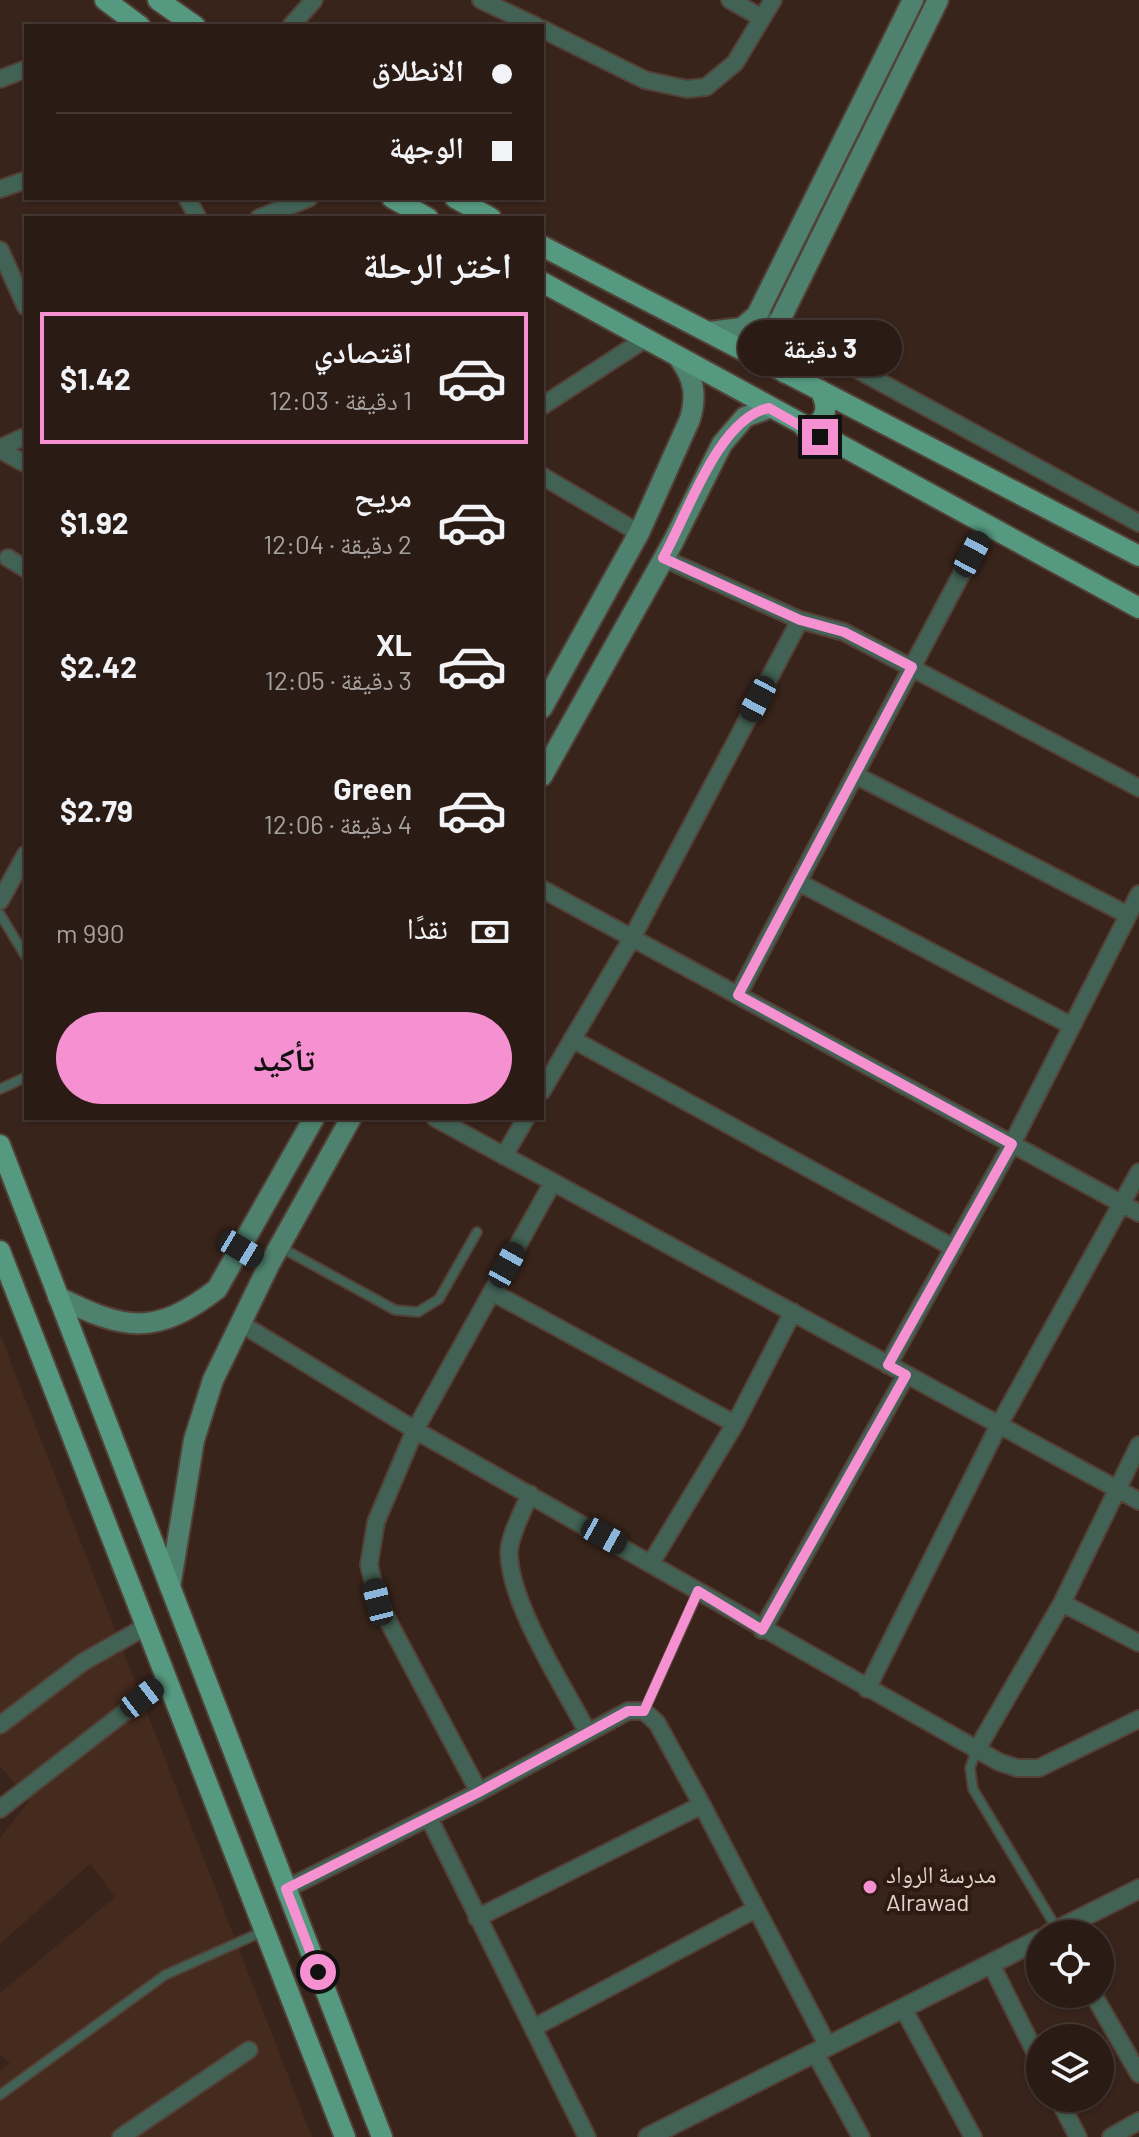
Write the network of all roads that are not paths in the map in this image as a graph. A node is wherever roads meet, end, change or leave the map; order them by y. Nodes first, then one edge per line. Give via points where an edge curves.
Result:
1 (105, 0) edge
2 (158, 0) edge
3 (314, 0) edge
4 (481, 0) edge
5 (730, 0) edge
6 (773, 0) edge
7 (913, 0) edge
8 (938, 0) edge
9 (762, 18) junction
10 (137, 24) edge
11 (192, 24) edge
12 (293, 24) edge
13 (532, 24) edge
14 (544, 30) edge
15 (24, 70) edge
16 (0, 79) edge
17 (24, 181) edge
18 (0, 189) edge
19 (304, 200) edge
20 (396, 200) edge
21 (459, 200) edge
22 (264, 216) edge
23 (424, 216) edge
24 (487, 216) edge
25 (544, 247) edge
26 (0, 250) edge
27 (544, 283) edge
28 (649, 302) junction
29 (24, 303) edge
30 (757, 315) junction
31 (777, 326) junction
32 (709, 332) junction
33 (639, 336) junction
34 (679, 358) junction
35 (785, 373) junction
36 (820, 390) junction
37 (544, 405) edge
38 (769, 408) junction
39 (804, 427) junction
40 (24, 437) edge
41 (0, 449) edge
42 (24, 463) edge
43 (544, 477) edge
44 (1139, 523) edge
45 (987, 526) junction
46 (639, 533) junction
47 (1139, 556) edge
48 (8, 558) dead end
49 (663, 558) junction
50 (24, 568) edge
51 (1139, 608) edge
52 (800, 620) junction
53 (912, 667) junction
54 (544, 704) edge
55 (544, 772) edge
56 (855, 775) junction
57 (1139, 788) edge
58 (24, 858) edge
59 (798, 882) junction
60 (544, 890) edge
61 (1139, 894) edge
62 (0, 901) edge
63 (0, 914) edge
64 (1128, 915) junction
65 (632, 938) junction
66 (24, 954) edge
67 (738, 995) junction
68 (1072, 1026) junction
69 (572, 1039) junction
70 (24, 1078) edge
71 (544, 1088) edge
72 (0, 1089) edge
73 (313, 1120) edge
74 (350, 1120) edge
75 (439, 1120) edge
76 (525, 1120) edge
77 (1012, 1144) junction
78 (0, 1145) edge
79 (504, 1156) junction
80 (1139, 1172) edge
81 (553, 1182) junction
82 (1122, 1204) junction
83 (1139, 1213) edge
84 (477, 1232) dead end
85 (280, 1246) junction
86 (954, 1248) junction
87 (241, 1249) junction
88 (1, 1254) edge
89 (269, 1265) junction
90 (492, 1292) junction
91 (58, 1297) junction
92 (793, 1312) junction
93 (240, 1323) junction
94 (888, 1365) junction
95 (906, 1375) junction
96 (735, 1424) junction
97 (999, 1425) junction
98 (415, 1430) junction
99 (1139, 1445) edge
100 (1117, 1490) junction
101 (530, 1494) junction
102 (1139, 1501) edge
103 (651, 1563) junction
104 (170, 1587) junction
105 (698, 1591) junction
106 (1062, 1603) junction
107 (145, 1627) junction
108 (762, 1630) junction
109 (1139, 1643) edge
110 (166, 1680) junction
111 (867, 1689) junction
112 (644, 1711) junction
113 (1139, 1719) edge
114 (0, 1725) edge
115 (588, 1733) junction
116 (976, 1751) junction
117 (479, 1792) junction
118 (702, 1805) junction
119 (0, 1809) edge
120 (429, 1818) junction
121 (272, 1853) junction
122 (238, 1864) junction
123 (286, 1889) junction
124 (1138, 1891) edge
125 (756, 1909) junction
126 (477, 1918) junction
127 (1043, 1920) edge
128 (1079, 1920) edge
129 (265, 1931) junction
130 (1026, 1946) edge
131 (991, 1964) junction
132 (903, 2008) junction
133 (1101, 2008) edge
134 (533, 2028) junction
135 (1026, 2034) edge
136 (821, 2049) junction
137 (249, 2050) dead end
138 (1139, 2074) edge
139 (0, 2095) edge
140 (1065, 2112) edge
141 (1139, 2121) edge
142 (1115, 2136) edge
143 (121, 2137) edge
144 (345, 2137) edge
145 (382, 2137) edge
146 (587, 2137) edge
147 (648, 2137) edge
148 (861, 2137) edge
149 (973, 2137) edge
150 (1078, 2137) edge

1 - 10 main road
2 - 11 main road
3 - 12 street
4 - 13 street
5 - 9 street
6 - 9 street
7 - 30 main road
8 - 31 main road
9 - 14 street via 735,63 706,87 687,89 645,80
15 - 16 street
17 - 18 street
19 - 22 street
20 - 23 main road
21 - 24 main road
25 - 28 main road
26 - 29 street
27 - 33 main road
28 - 32 main road
28 - 33 main road via 637,303 630,311 626,325
30 - 31 street
30 - 32 main road via 742,328
31 - 35 main road via 774,355
31 - 44 street
32 - 35 main road
33 - 34 main road
33 - 37 street
34 - 38 main road
34 - 46 main road via 689,372 695,402
35 - 36 main road
36 - 39 main road via 827,406 824,417 813,427
36 - 47 main road
38 - 39 main road
38 - 49 main road via 745,417 722,444
39 - 45 main road
40 - 41 street
41 - 42 street
43 - 46 street
45 - 51 main road
45 - 53 street
46 - 54 main road
48 - 50 street
49 - 52 street
49 - 55 main road
52 - 53 street via 844,632
52 - 65 street
53 - 56 street
53 - 57 street
56 - 59 street
56 - 64 street
58 - 62 street
59 - 67 street
59 - 68 street
60 - 65 street
61 - 64 street
63 - 66 lane
64 - 68 street
65 - 67 street
65 - 69 street
67 - 77 street
68 - 77 street
69 - 71 street
69 - 86 street
70 - 72 lane
73 - 87 main road
74 - 85 main road
75 - 79 street
76 - 79 street
77 - 82 street
77 - 86 street
78 - 91 main road
79 - 81 street
80 - 82 street
81 - 90 street
81 - 92 street
82 - 83 street
82 - 97 street
84 - 85 lane via 439,1299 418,1312 395,1310
85 - 89 main road
86 - 94 street
87 - 89 main road
87 - 91 main road via 217,1289 193,1308 165,1319 135,1324 105,1320
88 - 107 main road
89 - 93 main road
90 - 96 street
90 - 98 street
91 - 104 main road
92 - 94 street
92 - 96 street
93 - 98 street
93 - 104 main road via 213,1380 194,1440
94 - 95 street
95 - 97 street
95 - 108 street
96 - 103 street
97 - 100 street
97 - 111 street
98 - 101 street
98 - 117 street via 376,1522 369,1565 378,1602
99 - 100 street
100 - 102 street
100 - 106 street
101 - 103 street
101 - 115 street via 509,1548 510,1572
103 - 105 street
104 - 121 main road
105 - 108 street
105 - 112 lane
106 - 109 street
106 - 116 street
107 - 110 main road
107 - 114 street via 83,1662
108 - 111 street
110 - 119 street
110 - 122 main road
111 - 116 street
112 - 115 street via 628,1711
112 - 118 street via 657,1723
113 - 116 street via 1039,1768 1017,1768
115 - 117 street
116 - 127 lane via 970,1768 973,1789
117 - 120 street
118 - 125 street
118 - 126 street
120 - 123 street
120 - 126 street
121 - 122 main road
121 - 123 main road
122 - 129 main road
123 - 145 main road
124 - 128 street
125 - 134 street
125 - 136 street
126 - 134 street
129 - 139 lane via 165,1975
129 - 144 main road
130 - 131 street
131 - 132 street
131 - 135 street
132 - 136 street
132 - 149 street
133 - 138 street
134 - 146 street
136 - 147 street
136 - 148 street
137 - 143 street
140 - 150 street
141 - 142 street

